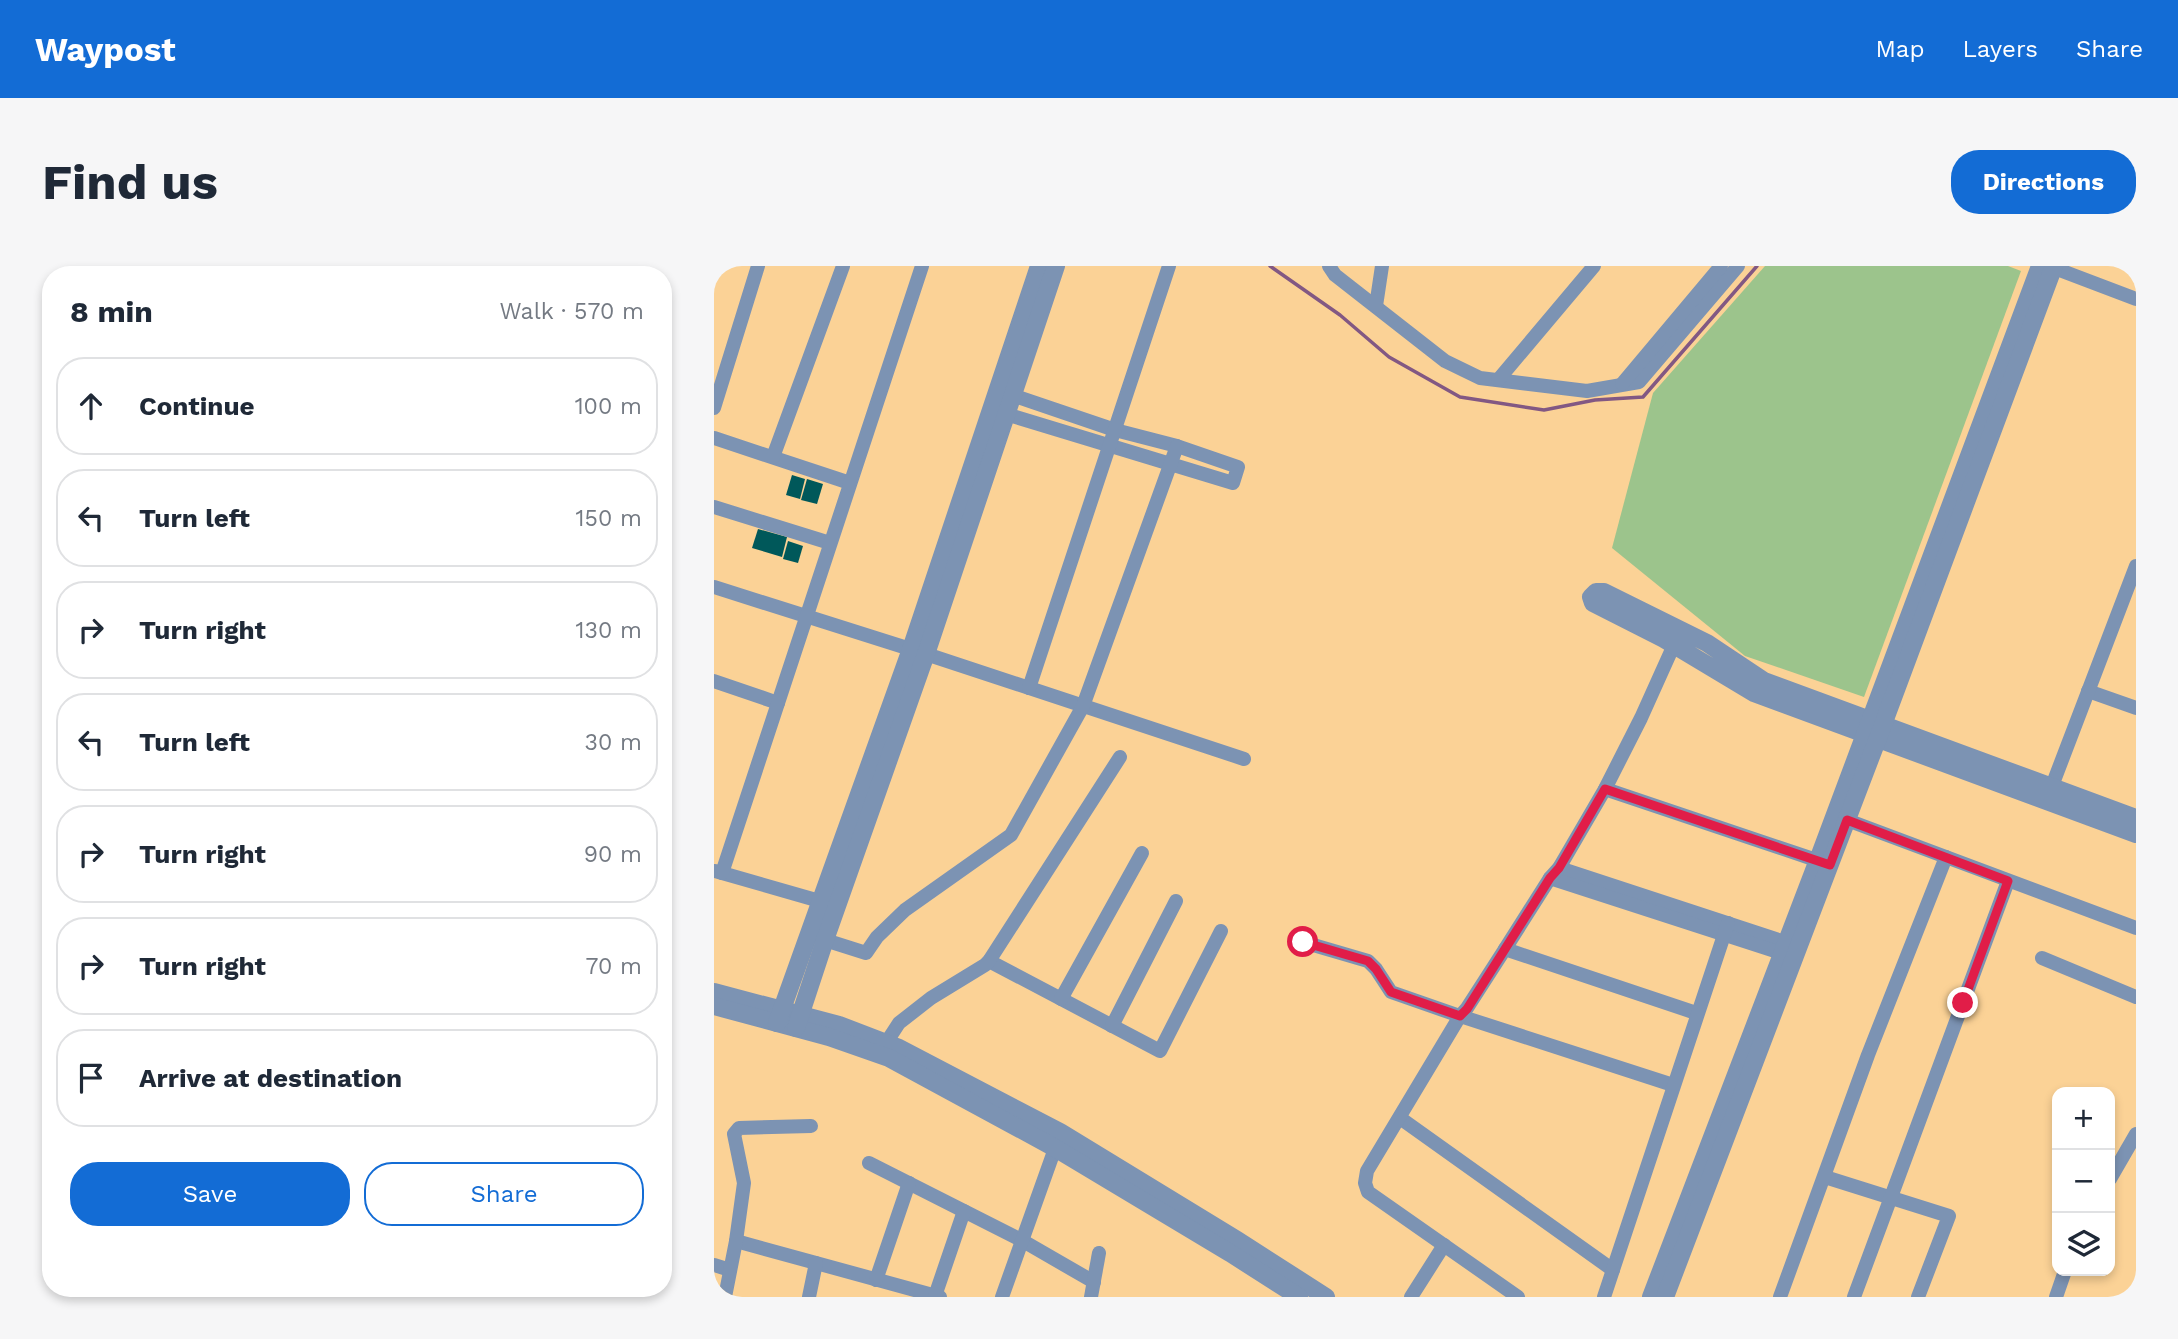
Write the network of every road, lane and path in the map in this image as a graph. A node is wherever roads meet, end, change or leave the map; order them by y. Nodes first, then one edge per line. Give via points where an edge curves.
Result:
1 (758, 266) edge
2 (843, 266) edge
3 (922, 266) edge
4 (1039, 266) edge
5 (1055, 266) edge
6 (1169, 266) edge
7 (1329, 266) edge
8 (1382, 266) edge
9 (1594, 266) edge
10 (1721, 266) edge
11 (1738, 266) edge
12 (2049, 266) edge
13 (2136, 299) edge
14 (1376, 306) junction
15 (1498, 380) junction
16 (1622, 384) junction
17 (1005, 392) junction
18 (714, 408) edge
19 (998, 412) junction
20 (1115, 430) junction
21 (714, 438) edge
22 (1109, 445) junction
23 (1177, 446) junction
24 (773, 457) junction
25 (1171, 464) junction
26 (850, 483) junction
27 (714, 507) edge
28 (830, 543) junction
29 (2136, 566) edge
30 (714, 587) edge
31 (806, 616) junction
32 (1677, 637) joint
33 (919, 651) junction
34 (714, 681) edge
35 (1029, 688) junction
36 (2088, 691) junction
37 (778, 703) junction
38 (1083, 706) junction
39 (2136, 708) edge
40 (1874, 729) junction
41 (1120, 757) dead end
42 (1244, 760) dead end
43 (2052, 786) junction
44 (1605, 789) junction
45 (2136, 818) edge
46 (1847, 820) junction
47 (2136, 834) edge
48 (1142, 853) dead end
49 (1946, 857) junction
50 (1824, 863) junction
51 (718, 872) edge
52 (1555, 873) junction
53 (2008, 881) junction
54 (1176, 901) dead end
55 (829, 904) junction
56 (2136, 928) edge
57 (1726, 929) junction
58 (1222, 931) dead end
59 (825, 940) junction
60 (1303, 942) dead end
61 (1506, 949) junction
62 (1791, 950) junction
63 (2042, 958) dead end
64 (989, 961) junction
65 (714, 992) edge
66 (2136, 997) edge
67 (1061, 999) junction
68 (714, 1006) edge
69 (1696, 1013) junction
70 (778, 1016) junction
71 (1460, 1016) junction
72 (798, 1021) junction
73 (1112, 1026) junction
74 (886, 1043) junction
75 (1673, 1085) junction
76 (1400, 1118) junction
77 (811, 1126) dead end
78 (2136, 1134) edge
79 (1058, 1140) junction
80 (869, 1163) dead end
81 (2115, 1170) edge
82 (1825, 1177) junction
83 (909, 1183) junction
84 (1892, 1198) junction
85 (964, 1211) junction
86 (736, 1241) junction
87 (1023, 1241) junction
88 (1444, 1245) junction
89 (1234, 1247) junction
90 (1099, 1253) dead end
91 (816, 1263) junction
92 (714, 1265) edge
93 (730, 1269) junction
94 (1613, 1269) junction
95 (2063, 1276) edge
96 (876, 1280) junction
97 (1094, 1282) junction
98 (937, 1296) edge
99 (725, 1297) edge
100 (809, 1297) edge
101 (1002, 1297) edge
102 (1091, 1297) edge
103 (1299, 1297) edge
104 (1326, 1297) edge
105 (1411, 1297) edge
106 (1518, 1297) edge
107 (1604, 1297) edge
108 (1651, 1297) edge
109 (1665, 1297) edge
110 (1780, 1297) edge
111 (1854, 1297) edge
112 (1918, 1297) edge
113 (2056, 1297) edge

1 - 18 street
2 - 24 street
3 - 26 street
4 - 17 street
5 - 17 street
6 - 20 street
7 - 14 street
8 - 14 street
9 - 15 street
10 - 16 street
11 - 16 street via 1639,382
12 - 13 street
12 - 40 street
14 - 15 street via 1445,361 1480,378
15 - 16 street via 1587,391
17 - 19 street
17 - 20 street
19 - 22 street
19 - 33 street
20 - 22 street
20 - 23 street
21 - 24 street
22 - 25 street
22 - 35 street
23 - 25 street
23 - 25 street via 1238,467 1233,482
24 - 26 street
25 - 38 street
26 - 28 street
27 - 28 street
28 - 31 street
29 - 36 street
30 - 31 street
31 - 33 street
31 - 37 street
32 - 40 street via 1707,643 1755,677
32 - 44 street
33 - 35 street
33 - 55 street
34 - 37 street
35 - 38 street
36 - 39 street
36 - 43 street
37 - 51 street
38 - 42 street
38 - 59 street via 1011,835 905,910 866,953
40 - 43 street
40 - 46 street
40 - 47 street
40 - 50 street
41 - 64 street
43 - 45 street
44 - 50 street
44 - 52 street
46 - 49 street
46 - 50 street
48 - 67 street
49 - 53 street
49 - 82 street
50 - 62 street
51 - 55 street
52 - 57 street
52 - 61 street
53 - 56 street
53 - 84 street
54 - 73 street
55 - 59 street
55 - 70 street
57 - 62 street
57 - 69 street
58 - 73 street via 1160,1051
59 - 72 street
60 - 71 street via 1368,961 1391,992
61 - 69 street
61 - 71 street
62 - 108 street
62 - 109 street
63 - 66 street
64 - 67 street
64 - 74 street via 899,1023
65 - 70 street
67 - 73 street
68 - 70 street
69 - 75 street
70 - 72 street
71 - 75 street
71 - 76 street
72 - 74 street via 839,1025
72 - 79 street via 889,1058
74 - 79 street
75 - 94 street
76 - 88 street via 1364,1183 1368,1192
76 - 94 street
77 - 86 street via 736,1130 744,1183
78 - 81 street
79 - 87 street
79 - 89 street
80 - 83 street
82 - 84 street
82 - 110 street
83 - 85 street
83 - 96 street
84 - 111 street
84 - 112 street via 1949,1216
85 - 87 street
85 - 98 street
86 - 91 street
86 - 93 street
87 - 97 street
87 - 101 street
88 - 105 street
88 - 106 street
89 - 103 street
89 - 104 street
90 - 97 street
91 - 96 street
91 - 100 street
92 - 93 street
93 - 99 street
94 - 107 street
95 - 113 street
96 - 98 street
97 - 102 street

